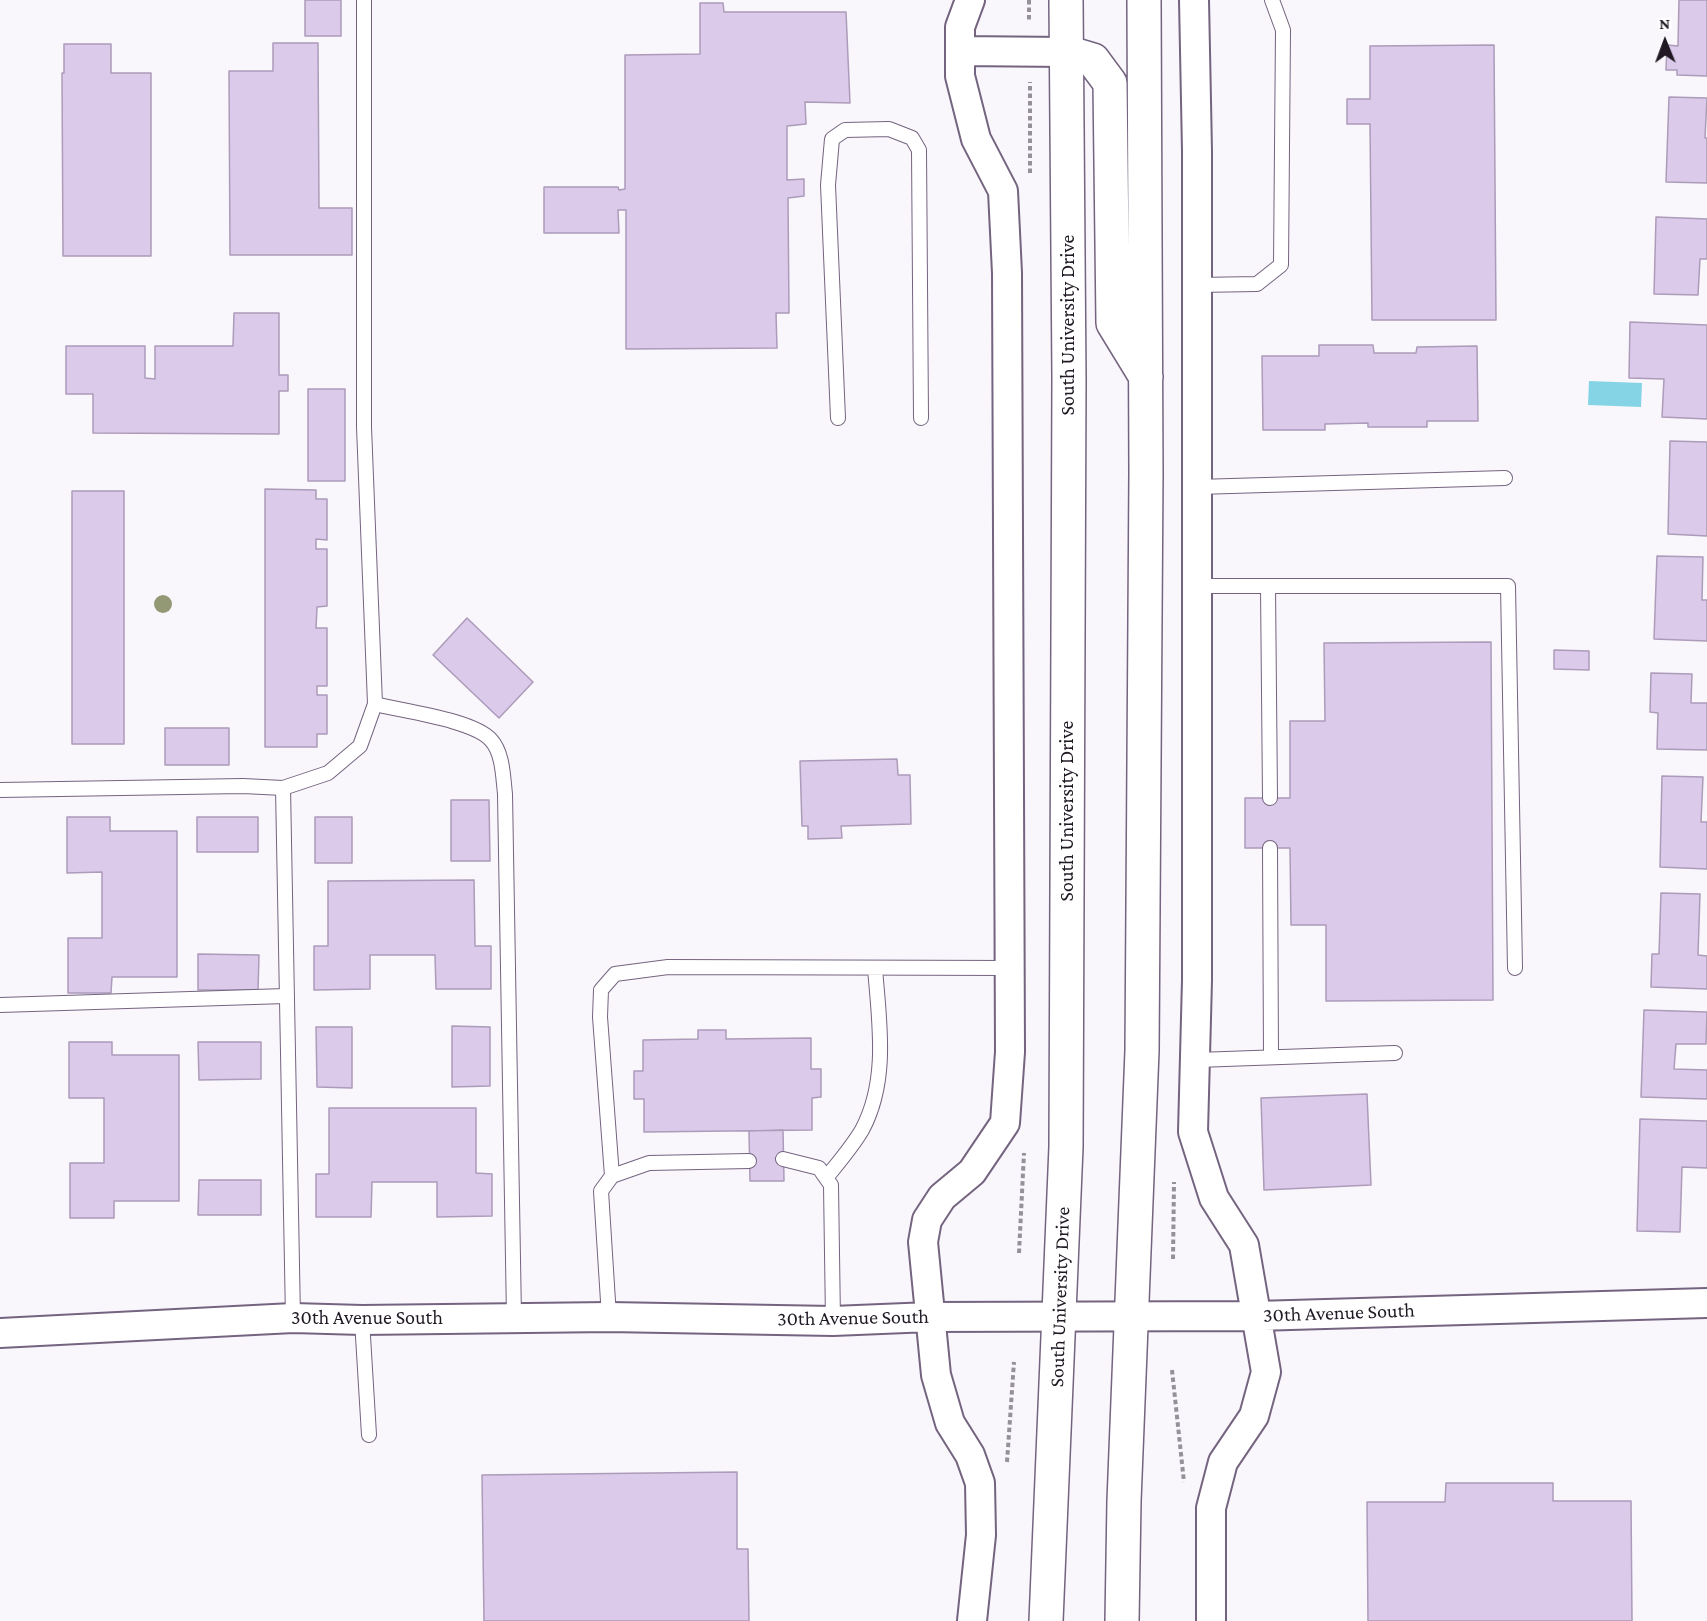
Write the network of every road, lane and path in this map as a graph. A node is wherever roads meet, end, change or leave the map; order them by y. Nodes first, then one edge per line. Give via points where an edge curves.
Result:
1 (364, 0) edge
2 (970, 0) edge
3 (1066, 0) edge
4 (1144, 0) edge
5 (1194, 0) edge
6 (1272, 0) edge
7 (960, 51) junction
8 (1066, 52) junction
9 (1197, 285) junction
10 (1146, 377) junction
11 (838, 418) dead end
12 (921, 418) dead end
13 (1505, 478) dead end
14 (1197, 487) junction
15 (1197, 586) junction
16 (1268, 587) junction
17 (375, 704) junction
18 (283, 788) junction
19 (0, 790) edge
20 (1270, 798) dead end
21 (1270, 848) dead end
22 (875, 968) junction
23 (1010, 968) junction
24 (1515, 968) dead end
25 (286, 996) junction
26 (0, 1005) edge
27 (1395, 1053) dead end
28 (1271, 1057) junction
29 (1197, 1060) junction
30 (783, 1158) dead end
31 (749, 1161) dead end
32 (612, 1176) junction
33 (826, 1178) junction
34 (1707, 1303) edge
35 (1256, 1316) junction
36 (514, 1317) junction
37 (609, 1317) junction
38 (930, 1317) junction
39 (1059, 1317) junction
40 (1132, 1317) junction
41 (293, 1318) junction
42 (362, 1320) junction
43 (833, 1321) junction
44 (0, 1333) edge
45 (369, 1436) dead end
46 (972, 1621) edge
47 (1046, 1621) edge
48 (1122, 1621) edge
49 (1210, 1621) edge

1 - 17 lane via 364,427
2 - 7 street via 960,27
3 - 8 main road, South University Drive
4 - 10 main road
5 - 9 street
6 - 9 lane via 1283,30 1281,265 1257,284
7 - 8 street
7 - 23 street via 960,76 976,140 1003,191 1009,429
8 - 10 main road via 1093,60 1110,83 1113,323
8 - 39 main road, South University Drive via 1066,1135
9 - 14 street
10 - 40 main road via 1142,1051
11 - 12 lane via 828,185 832,139 845,129 889,129 912,138 919,150
13 - 14 lane
14 - 15 street
15 - 16 lane
15 - 29 street
16 - 20 lane
16 - 24 lane via 1508,586
17 - 18 lane via 360,746 328,774
17 - 36 lane via 474,727 492,740 501,763 505,794
18 - 19 lane
18 - 25 lane
21 - 28 lane
22 - 23 lane
22 - 32 lane via 668,967 615,974 601,990 600,1017
22 - 33 lane via 882,1051 874,1100 862,1130
23 - 38 street via 1005,1123 972,1172 942,1197 927,1220 923,1242
25 - 26 lane
25 - 41 lane
27 - 28 lane
28 - 29 lane
29 - 35 street via 1193,1132 1214,1198 1244,1245
30 - 33 lane via 819,1168
31 - 32 lane via 649,1163
32 - 37 lane via 601,1191
33 - 43 lane via 831,1185
34 - 35 street, 30th Avenue South
35 - 40 street, 30th Avenue South
35 - 49 street via 1266,1372 1254,1416 1223,1462 1211,1508
36 - 37 street, 30th Avenue South
36 - 42 street, 30th Avenue South
37 - 43 street, 30th Avenue South
38 - 39 street, 30th Avenue South
38 - 43 street, 30th Avenue South
38 - 46 street via 937,1381 951,1423 970,1455 980,1483 981,1535
39 - 40 street, 30th Avenue South
39 - 47 main road, South University Drive
40 - 48 main road
41 - 42 street, 30th Avenue South
41 - 44 street, 30th Avenue South
42 - 45 lane

